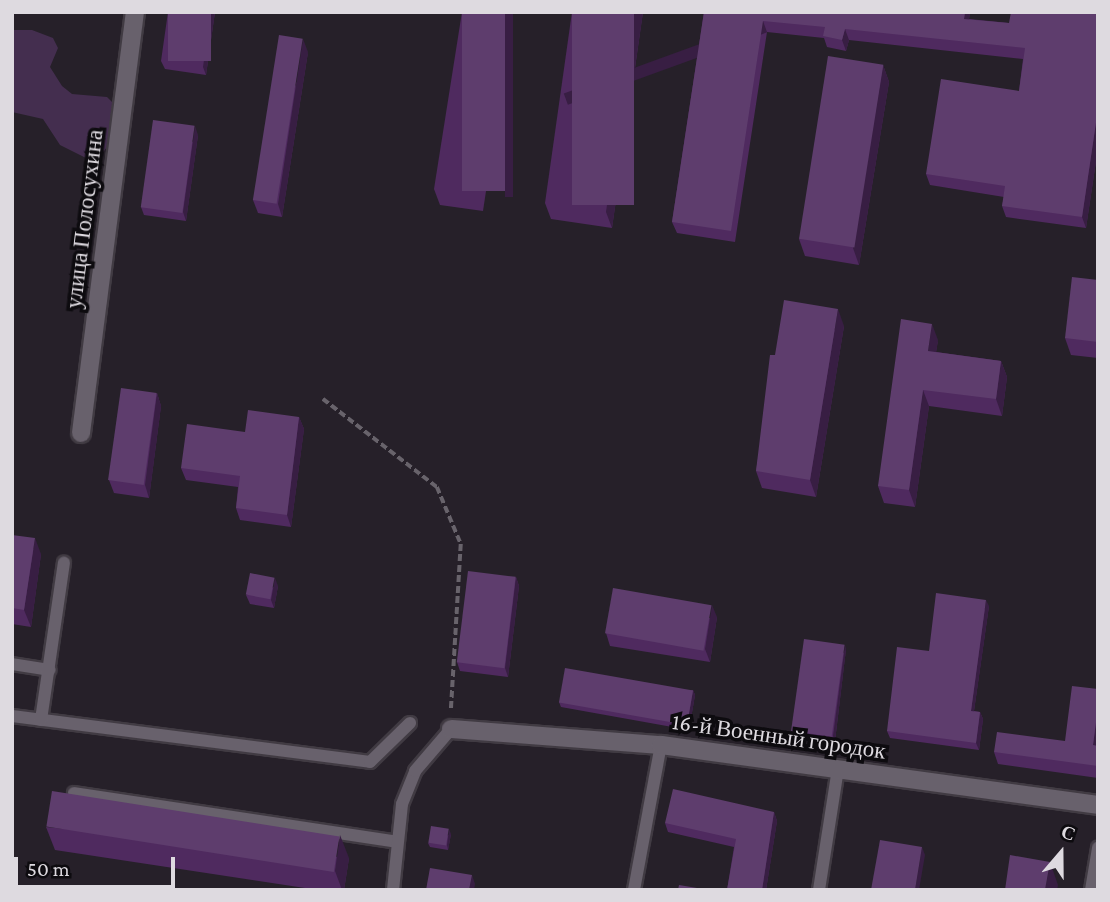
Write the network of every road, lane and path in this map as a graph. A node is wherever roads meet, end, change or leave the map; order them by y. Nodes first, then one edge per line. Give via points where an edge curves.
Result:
1 (135, 12) edge
2 (323, 399) dead end
3 (81, 433) dead end
4 (64, 563) dead end
5 (12, 664) edge
6 (50, 670) junction
7 (12, 716) edge
8 (41, 720) junction
9 (410, 723) dead end
10 (451, 729) junction
11 (661, 745) junction
12 (838, 769) junction
13 (75, 793) edge
14 (1098, 804) edge
15 (397, 842) junction
16 (1098, 848) edge
17 (393, 890) edge
18 (634, 890) edge
19 (819, 890) edge
20 (1091, 890) edge

1 - 3 street, улица Полосухина
2 - 10 path via 437,487 461,544
4 - 6 lane
5 - 6 lane
6 - 8 lane
7 - 8 lane
8 - 9 lane via 370,762
10 - 11 street, 16-й Военный городок
10 - 15 lane via 415,771 402,804
11 - 12 street, 16-й Военный городок
11 - 18 lane
12 - 14 street, 16-й Военный городок
12 - 19 lane
13 - 15 lane
15 - 17 lane
16 - 20 lane

